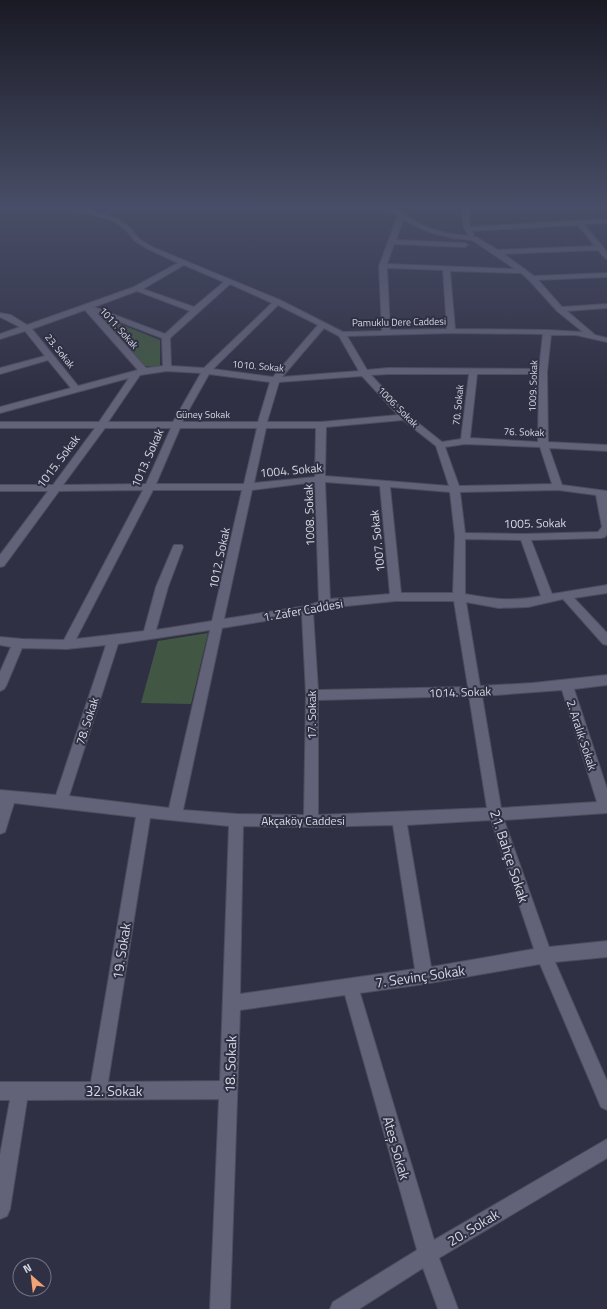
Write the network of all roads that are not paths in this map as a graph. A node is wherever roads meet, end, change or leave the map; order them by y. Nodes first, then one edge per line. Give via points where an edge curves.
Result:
1 (174, 268) edge
2 (195, 268) edge
3 (383, 268) edge
4 (427, 268) edge
5 (516, 268) edge
6 (446, 269) junction
7 (520, 271) junction
8 (607, 275) edge
9 (532, 278) junction
10 (228, 282) junction
11 (137, 289) junction
12 (277, 302) junction
13 (607, 306) edge
14 (87, 307) junction
15 (560, 309) junction
16 (195, 310) junction
17 (0, 315) edge
18 (323, 324) junction
19 (27, 328) junction
20 (451, 331) junction
21 (547, 332) junction
22 (386, 333) junction
23 (342, 334) junction
24 (0, 337) edge
25 (166, 337) junction
26 (594, 338) junction
27 (607, 340) edge
28 (607, 345) edge
29 (51, 358) junction
30 (167, 368) junction
31 (0, 371) edge
32 (206, 371) junction
33 (140, 372) junction
34 (473, 372) junction
35 (543, 372) junction
36 (365, 374) junction
37 (275, 380) junction
38 (76, 388) junction
39 (0, 410) edge
40 (405, 417) junction
41 (177, 424) junction
42 (321, 424) junction
43 (0, 425) edge
44 (102, 425) junction
45 (262, 425) junction
46 (466, 441) junction
47 (543, 444) junction
48 (440, 445) junction
49 (607, 448) edge
50 (320, 479) junction
51 (385, 483) junction
52 (248, 487) junction
53 (558, 487) junction
54 (0, 488) edge
55 (54, 488) junction
56 (149, 488) junction
57 (455, 489) junction
58 (604, 494) edge
59 (607, 527) edge
60 (460, 536) junction
61 (525, 537) junction
62 (178, 547) dead end
63 (0, 563) edge
64 (607, 589) edge
65 (564, 595) junction
66 (396, 596) junction
67 (459, 597) junction
68 (548, 599) junction
69 (325, 604) junction
70 (307, 610) junction
71 (218, 624) junction
72 (150, 635) junction
73 (0, 641) edge
74 (113, 641) junction
75 (607, 641) edge
76 (18, 644) junction
77 (67, 644) junction
78 (607, 680) edge
79 (0, 686) edge
80 (567, 686) junction
81 (474, 692) junction
82 (312, 695) junction
83 (4, 796) edge
84 (61, 801) junction
85 (606, 807) edge
86 (144, 811) junction
87 (495, 813) junction
88 (175, 814) junction
89 (236, 820) junction
90 (399, 820) junction
91 (311, 821) junction
92 (0, 828) edge
93 (607, 949) edge
94 (544, 955) junction
95 (424, 976) junction
96 (350, 986) junction
97 (232, 1003) junction
98 (98, 1090) junction
99 (229, 1090) junction
100 (0, 1091) edge
101 (20, 1091) junction
102 (607, 1101) edge
103 (607, 1148) edge
104 (0, 1209) edge
105 (428, 1254) junction
106 (220, 1309) edge
107 (340, 1309) edge
108 (448, 1309) edge

1 - 11 street
2 - 10 street, Pamuklu Dere Caddesi
3 - 22 street
4 - 6 street
5 - 7 street
6 - 7 street
6 - 20 street
7 - 9 street
8 - 9 street
9 - 15 street
10 - 12 street, Pamuklu Dere Caddesi
10 - 16 street
11 - 14 street
11 - 16 street
12 - 18 street, Pamuklu Dere Caddesi
12 - 32 street, 1013. Sokak
13 - 15 street
14 - 19 street
14 - 25 street, 1011. Sokak
14 - 33 street, 1011. Sokak
15 - 26 street
16 - 25 street
17 - 19 street
18 - 23 street, Pamuklu Dere Caddesi
18 - 37 street, 1012. Sokak
19 - 24 street
19 - 29 street, 23. Sokak
20 - 21 street, Pamuklu Dere Caddesi
20 - 22 street, Pamuklu Dere Caddesi
21 - 26 street, Pamuklu Dere Caddesi via 576,333
21 - 35 street, 1009. Sokak
22 - 23 street, Pamuklu Dere Caddesi
23 - 36 street, 1006. Sokak
25 - 30 street
26 - 27 street, Pamuklu Dere Caddesi
26 - 28 street
29 - 31 street
29 - 38 street, 23. Sokak
30 - 32 street, 1010. Sokak
30 - 33 street, 1010. Sokak
32 - 37 street, 1010. Sokak
32 - 41 street, 1013. Sokak
33 - 38 street, 1010. Sokak
33 - 44 street, 1015. Sokak
34 - 35 street, 1010. Sokak
34 - 36 street, 1010. Sokak via 388,371
34 - 46 street, 70. Sokak
35 - 47 street, 1009. Sokak
36 - 37 street, 1010. Sokak
36 - 40 street, 1006. Sokak
37 - 45 street, 1012. Sokak
38 - 39 street, 1010. Sokak
40 - 42 street, Güney Sokak
40 - 48 street, 1006. Sokak
41 - 44 street, Güney Sokak
41 - 45 street, Güney Sokak
41 - 56 street, 1013. Sokak
42 - 45 street, Güney Sokak
42 - 50 street, 1008. Sokak
43 - 44 street, Güney Sokak
44 - 55 street, 1015. Sokak
45 - 52 street, 1012. Sokak
46 - 47 street, 76. Sokak
46 - 48 street, 76. Sokak
47 - 49 street, 76. Sokak
47 - 53 street, 1009. Sokak
48 - 57 street
50 - 51 street, 1004. Sokak
50 - 52 street, 1004. Sokak
50 - 69 street, 1008. Sokak
51 - 57 street, 1004. Sokak
51 - 66 street, 1007. Sokak
52 - 56 street, 1004. Sokak
52 - 71 street, 1012. Sokak
53 - 57 street, 1004. Sokak
53 - 58 street, 1004. Sokak
54 - 55 street, 1004. Sokak
55 - 56 street, 1004. Sokak
55 - 63 street, 1015. Sokak
56 - 77 street, 1013. Sokak
57 - 60 street
58 - 59 street
59 - 61 street, 1005. Sokak via 601,535
60 - 61 street, 1005. Sokak
60 - 67 street
61 - 68 street
62 - 72 street via 162,587
64 - 65 street, 1. Zafer Caddesi
65 - 68 street, 1. Zafer Caddesi
65 - 75 street
66 - 67 street, 1. Zafer Caddesi
66 - 69 street, 1. Zafer Caddesi
67 - 68 street, 1. Zafer Caddesi via 499,604
67 - 81 street, 21. Bahçe Sokak
69 - 70 street, 1. Zafer Caddesi
70 - 71 street, 1. Zafer Caddesi
70 - 82 street, 17. Sokak
71 - 72 street, 1. Zafer Caddesi
71 - 88 street, 1012. Sokak
72 - 74 street, 1. Zafer Caddesi
73 - 76 street, 1. Zafer Caddesi
74 - 77 street, 1. Zafer Caddesi
74 - 84 street, 78. Sokak
76 - 77 street, 1. Zafer Caddesi
76 - 79 street
78 - 80 street, 1014. Sokak
80 - 81 street, 1014. Sokak
80 - 85 street, 2. Aralık Sokak
81 - 82 street, 1014. Sokak
81 - 87 street, 21. Bahçe Sokak
82 - 91 street, 17. Sokak
83 - 84 street, Akçaköy Caddesi
83 - 92 street
84 - 86 street, Akçaköy Caddesi
85 - 87 street, Akçaköy Caddesi
86 - 88 street, Akçaköy Caddesi
86 - 98 street, 19. Sokak
87 - 90 street, Akçaköy Caddesi
87 - 94 street, 21. Bahçe Sokak
88 - 89 street, Akçaköy Caddesi
89 - 91 street, Akçaköy Caddesi
89 - 97 street, 18. Sokak
90 - 91 street, Akçaköy Caddesi
90 - 95 street
93 - 94 street, 7. Sevinç Sokak
94 - 95 street, 7. Sevinç Sokak
94 - 102 street, 21. Bahçe Sokak
95 - 96 street, 7. Sevinç Sokak
96 - 97 street, 7. Sevinç Sokak
96 - 105 street, Ateş Sokak
97 - 99 street, 18. Sokak
98 - 99 street, 32. Sokak
98 - 101 street, 32. Sokak
99 - 106 street, 18. Sokak
100 - 101 street, 32. Sokak
101 - 104 street
103 - 105 street, 20. Sokak
105 - 107 street, 20. Sokak
105 - 108 street, Ateş Sokak

